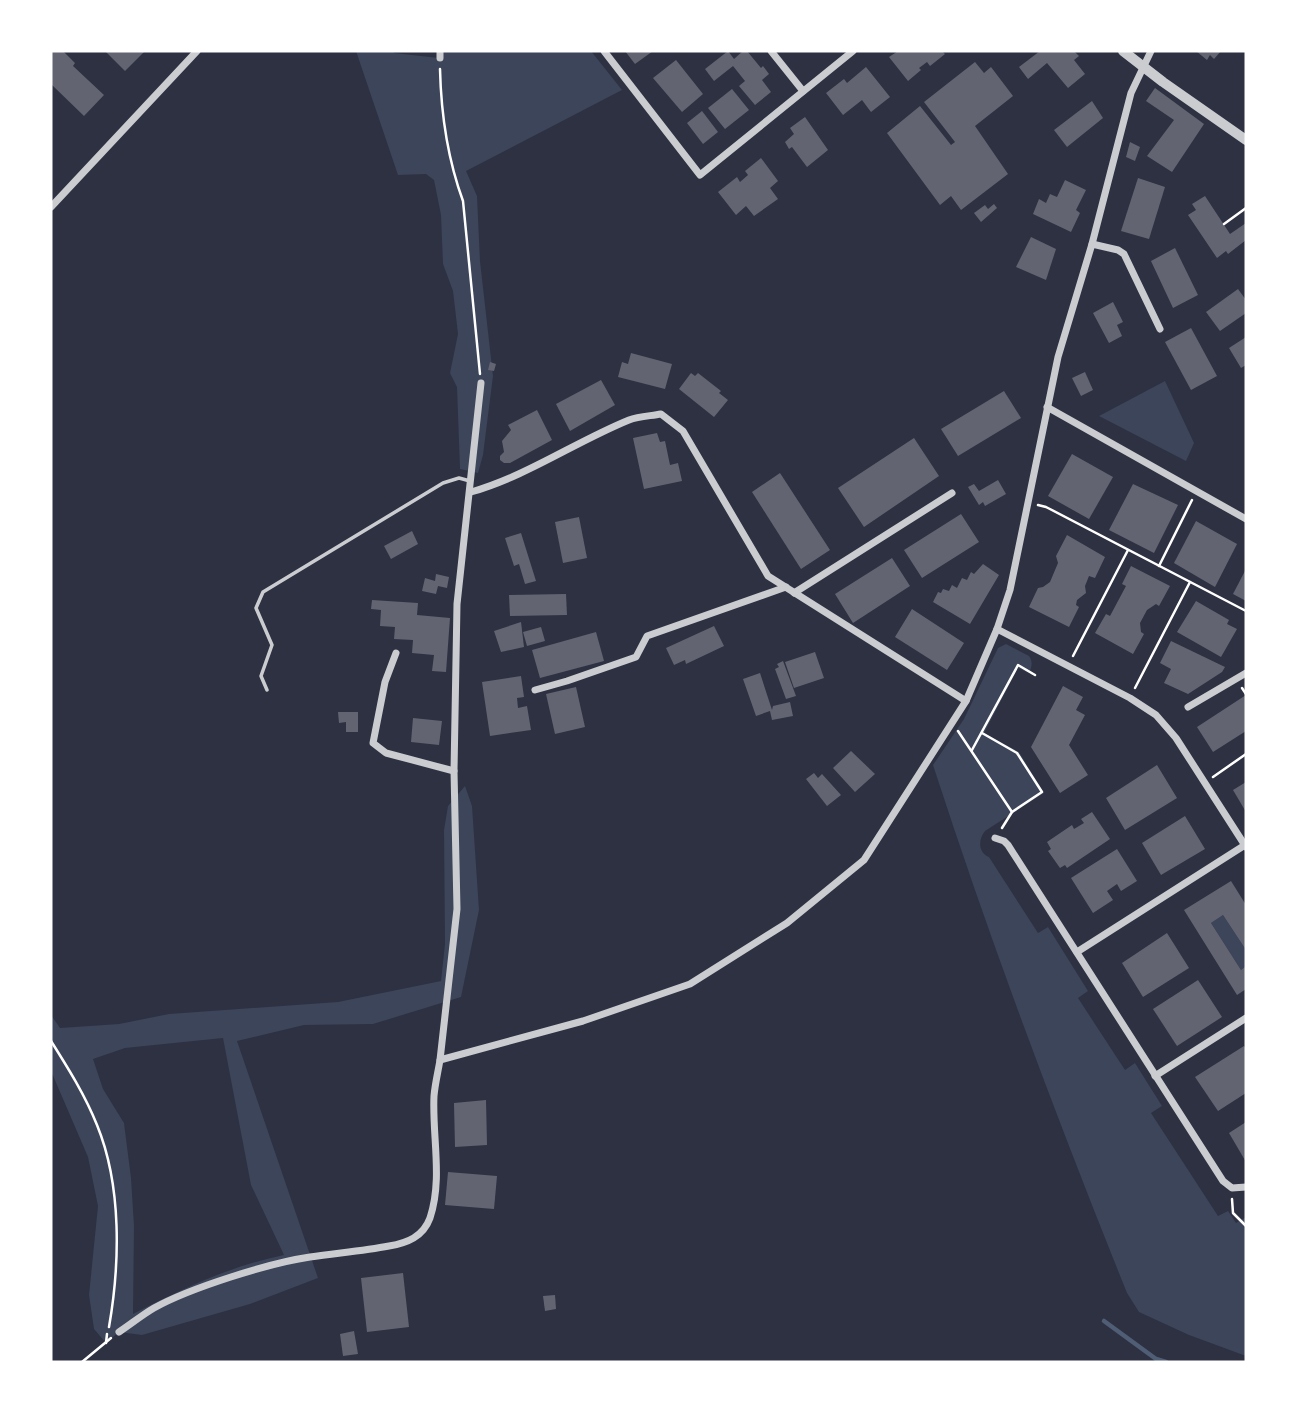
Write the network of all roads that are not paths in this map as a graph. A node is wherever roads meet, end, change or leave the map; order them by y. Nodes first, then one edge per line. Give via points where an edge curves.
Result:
1 (197, 51) edge
2 (604, 51) edge
3 (771, 51) edge
4 (853, 51) edge
5 (1123, 51) edge
6 (1151, 51) edge
7 (1143, 67) junction
8 (803, 91) junction
9 (1246, 140) edge
10 (51, 206) edge
11 (1092, 244) junction
12 (1160, 329) dead end
13 (481, 383) road end
14 (1047, 407) junction
15 (472, 481) junction
16 (471, 492) junction
17 (952, 493) dead end
18 (1246, 519) edge
19 (786, 587) junction
20 (793, 593) junction
21 (998, 629) junction
22 (397, 653) dead end
23 (1246, 673) edge
24 (267, 690) dead end
25 (535, 690) dead end
26 (966, 701) junction
27 (1188, 707) dead end
28 (454, 771) junction
29 (995, 838) road end
30 (1246, 846) edge
31 (1077, 952) junction
32 (1246, 1018) edge
33 (440, 1060) junction
34 (1155, 1076) junction
35 (1246, 1187) edge
36 (119, 1332) road end

1 - 10 street
2 - 8 street via 700,175
3 - 8 street
4 - 8 street
5 - 7 street
6 - 7 street
7 - 9 street
7 - 11 street via 1131,93
11 - 12 street via 1124,254
11 - 14 street
13 - 15 street
14 - 18 street
14 - 21 street
15 - 16 street
15 - 24 lane via 459,478 443,483 263,592 256,608 272,645 261,676
16 - 19 street via 491,487 631,419 661,414 683,431 768,576
16 - 28 street via 457,604
17 - 20 street
19 - 20 street
19 - 25 street via 647,636 636,657
20 - 26 street
21 - 26 street
21 - 30 street via 1145,706 1164,722
22 - 28 street via 385,682 373,743 386,753
23 - 27 street
26 - 33 street via 864,860 787,923 690,984 583,1021
28 - 33 street via 457,909
29 - 31 street via 1008,845
30 - 31 street
31 - 34 street
32 - 34 street
33 - 36 street via 434,1096 434,1188 430,1219 418,1238 309,1257 208,1286 156,1307
34 - 35 street via 1217,1172 1232,1188

